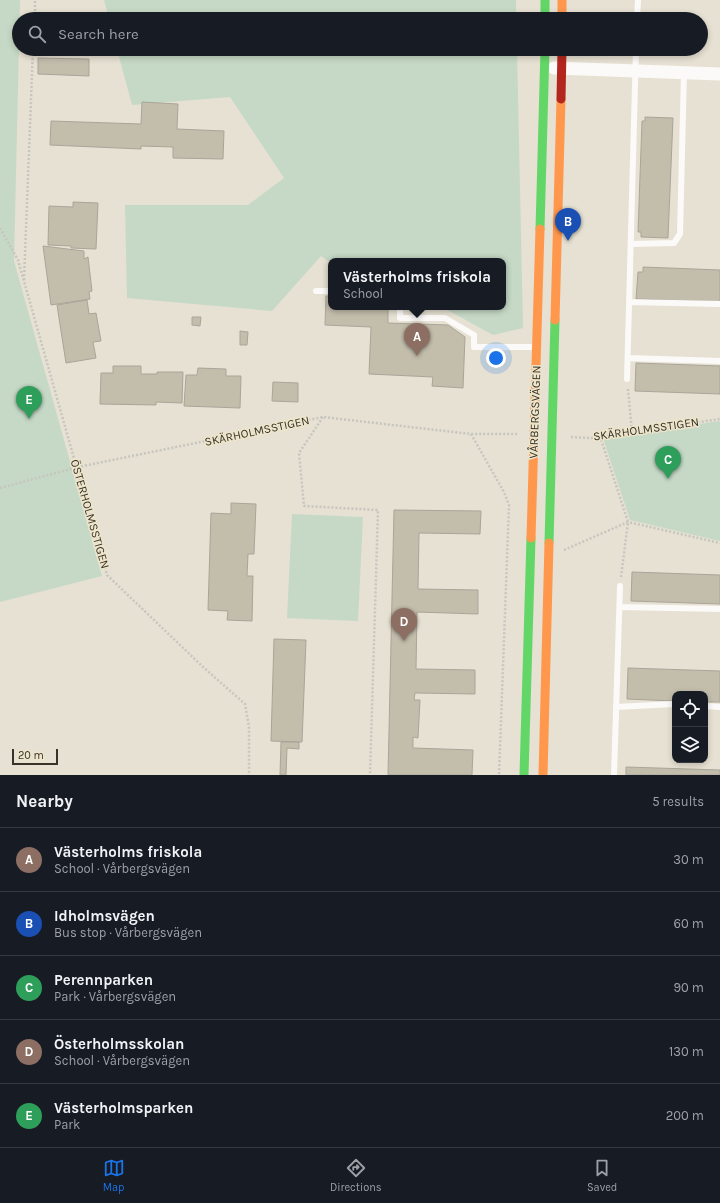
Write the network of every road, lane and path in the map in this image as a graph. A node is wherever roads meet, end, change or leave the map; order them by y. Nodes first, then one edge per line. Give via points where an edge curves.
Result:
1 (35, 0) edge
2 (546, 0) edge
3 (562, 0) edge
4 (638, 0) edge
5 (35, 12) edge
6 (545, 12) edge
7 (562, 12) edge
8 (637, 12) edge
9 (33, 56) edge
10 (545, 56) edge
11 (562, 56) edge
12 (636, 56) edge
13 (544, 68) junction
14 (562, 68) junction
15 (635, 70) junction
16 (684, 72) junction
17 (720, 74) edge
18 (0, 228) edge
19 (631, 244) junction
20 (24, 284) junction
21 (316, 291) dead end
22 (328, 291) edge
23 (629, 302) junction
24 (720, 304) edge
25 (400, 310) edge
26 (537, 347) junction
27 (628, 358) junction
28 (720, 361) edge
29 (627, 379) joint
30 (323, 417) junction
31 (720, 419) edge
32 (632, 432) junction
33 (471, 434) junction
34 (517, 434) dead end
35 (600, 436) junction
36 (571, 437) dead end
37 (78, 467) junction
38 (0, 488) edge
39 (628, 522) junction
40 (720, 543) edge
41 (548, 557) junction
42 (620, 586) joint
43 (620, 607) junction
44 (720, 609) edge
45 (672, 704) edge
46 (616, 706) junction
47 (708, 706) edge
48 (720, 707) edge
49 (249, 775) edge
50 (370, 775) edge
51 (499, 775) edge
52 (524, 775) edge
53 (543, 775) edge
54 (614, 775) edge

1 - 5 path
2 - 6 street
3 - 7 street
4 - 8 lane
9 - 20 path
10 - 13 street, VÅRBERGSVÄGEN
11 - 14 street, VÅRBERGSVÄGEN
12 - 15 lane
13 - 14 street
13 - 26 street, VÅRBERGSVÄGEN
14 - 15 street
14 - 41 street, VÅRBERGSVÄGEN
15 - 16 street
15 - 19 lane
16 - 17 street
16 - 19 lane via 680,234 674,243
18 - 20 path, ÖSTERHOLMSSTIGEN via 18,260
19 - 23 lane
20 - 37 path, ÖSTERHOLMSSTIGEN
21 - 22 lane
23 - 24 lane
23 - 27 lane
25 - 26 lane via 400,318 445,318 474,335 474,347
26 - 52 street, VÅRBERGSVÄGEN
27 - 28 lane
27 - 29 lane
29 - 32 path
30 - 33 path, SKÄRHOLMSSTIGEN
30 - 37 path, SKÄRHOLMSSTIGEN
30 - 50 path via 299,453 304,506 378,510
31 - 32 path, SKÄRHOLMSSTIGEN
32 - 35 path, SKÄRHOLMSSTIGEN
33 - 34 path, SKÄRHOLMSSTIGEN
33 - 51 path via 509,505
35 - 36 path, SKÄRHOLMSSTIGEN
35 - 39 path
37 - 38 path, SKÄRHOLMSSTIGEN
37 - 49 path, ÖSTERHOLMSSTIGEN via 107,575 245,704 249,727
39 - 40 path
39 - 41 path
39 - 42 path
41 - 53 street, VÅRBERGSVÄGEN
42 - 43 lane
43 - 44 lane
43 - 46 lane
45 - 46 lane
46 - 54 lane
47 - 48 lane

